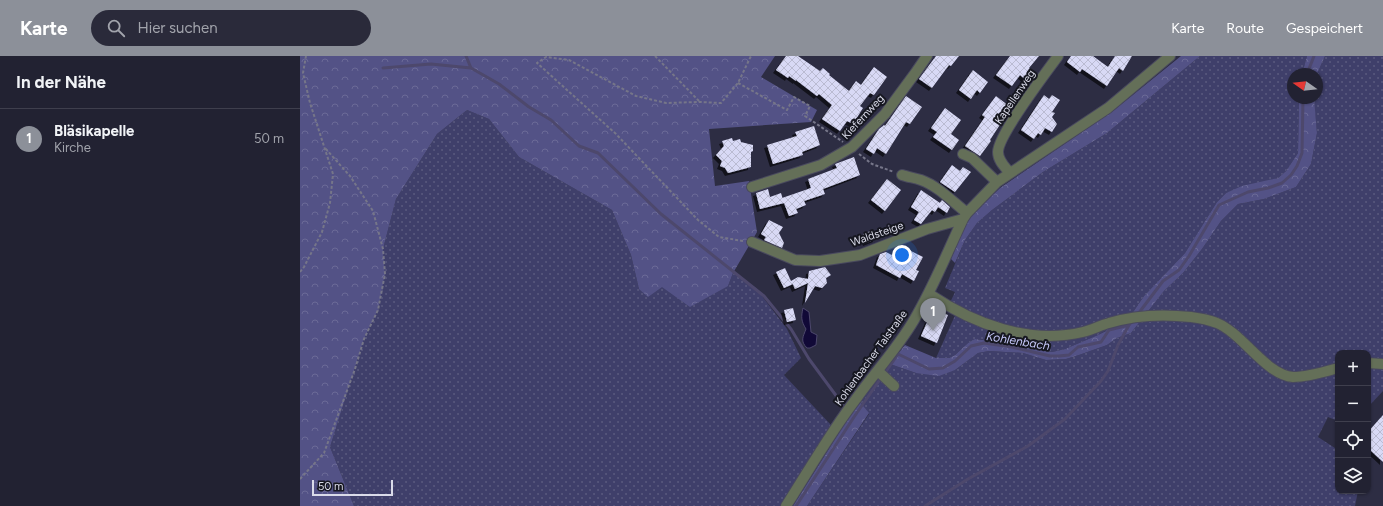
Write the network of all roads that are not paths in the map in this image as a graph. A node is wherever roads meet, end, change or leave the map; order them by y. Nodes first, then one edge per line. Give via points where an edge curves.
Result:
1 (927, 56) edge
2 (1058, 56) edge
3 (1170, 56) edge
4 (963, 154) dead end
5 (1010, 173) junction
6 (902, 175) road end
7 (997, 182) junction
8 (752, 187) dead end
9 (965, 216) junction
10 (752, 242) road end
11 (929, 294) junction
12 (1371, 363) edge
13 (1383, 364) edge
14 (1335, 369) edge
15 (882, 375) junction
16 (894, 386) dead end
17 (786, 506) edge

1 - 8 street, Kiefernweg via 884,114 852,147 821,165
2 - 5 street, Kapellenweg via 1007,128 998,151 999,160
3 - 5 street, Kohlenbacher Talstraße via 1108,108
4 - 7 street via 972,158
5 - 7 street, Kohlenbacher Talstraße
6 - 9 street via 930,184
7 - 9 street, Kohlenbacher Talstraße
9 - 10 street, Waldsteige via 860,255 820,261 796,260
9 - 11 street, Kohlenbacher Talstraße
11 - 14 street via 948,307 993,327 1040,336 1061,336 1129,318 1177,315 1198,318 1218,323 1235,334 1279,373 1293,377
11 - 15 street, Kohlenbacher Talstraße
12 - 13 street
15 - 16 street
15 - 17 street, Kohlenbacher Talstraße via 856,398

